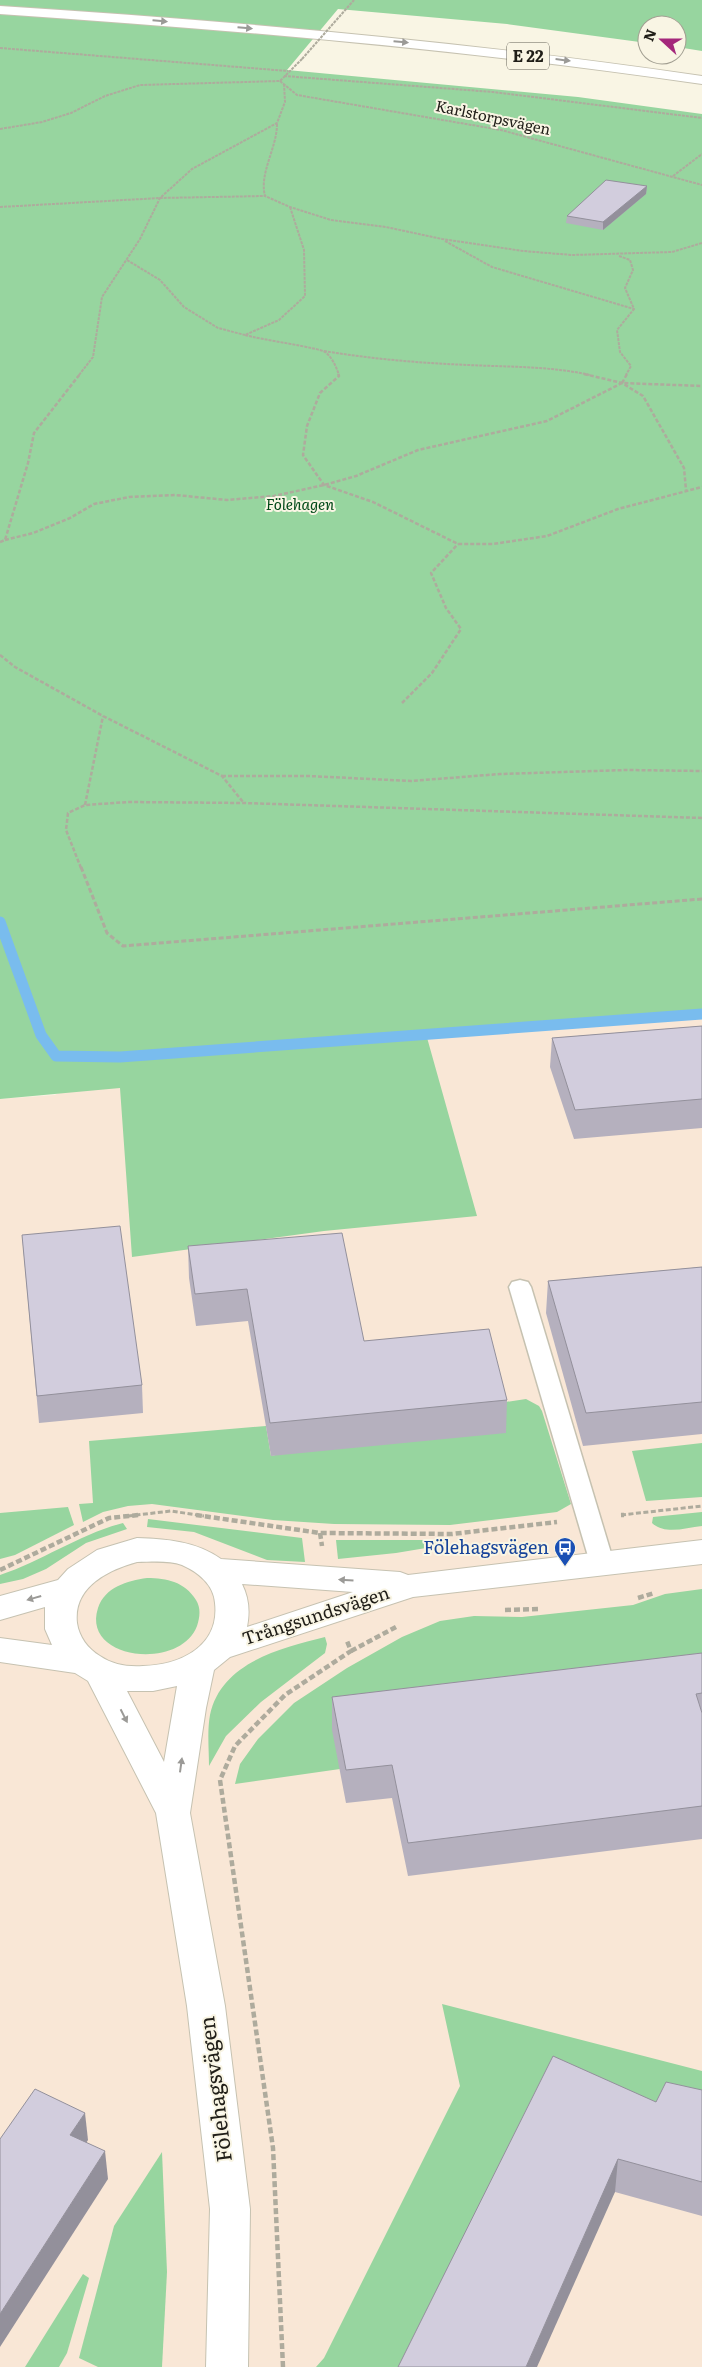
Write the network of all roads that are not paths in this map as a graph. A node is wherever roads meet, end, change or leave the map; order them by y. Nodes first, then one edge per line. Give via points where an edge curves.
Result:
1 (54, 0) edge
2 (0, 10) edge
3 (0, 16) edge
4 (124, 18) junction
5 (559, 46) dead end
6 (702, 80) edge
7 (520, 1288) dead end
8 (702, 1552) edge
9 (602, 1563) junction
10 (215, 1570) junction
11 (412, 1585) junction
12 (68, 1589) junction
13 (0, 1608) edge
14 (0, 1650) edge
15 (210, 1656) junction
16 (92, 1667) junction
17 (174, 1813) junction
18 (227, 2367) edge

1 - 5 main road, E 22 via 247,14
2 - 4 main road, E 22
3 - 4 main road
4 -> 6 main road, E 22 via 481,51
7 - 9 lane
8 - 9 main road, Trångsundsvägen
9 - 11 main road, Trångsundsvägen
11 -> 10 main road, Trångsundsvägen
10 - 12 main road via 193,1557 166,1550 137,1550 109,1557 86,1570
10 - 15 main road via 229,1588 235,1609 231,1629
11 - 15 main road, Trångsundsvägen
12 -> 13 main road
12 - 16 main road via 60,1608 60,1627 67,1646
14 - 16 main road
15 - 16 main road via 172,1676 148,1680 124,1679
17 -> 15 main road, Fölehagsvägen via 189,1708
16 -> 17 main road, Fölehagsvägen
17 - 18 main road, Fölehagsvägen via 206,2006 230,2209

